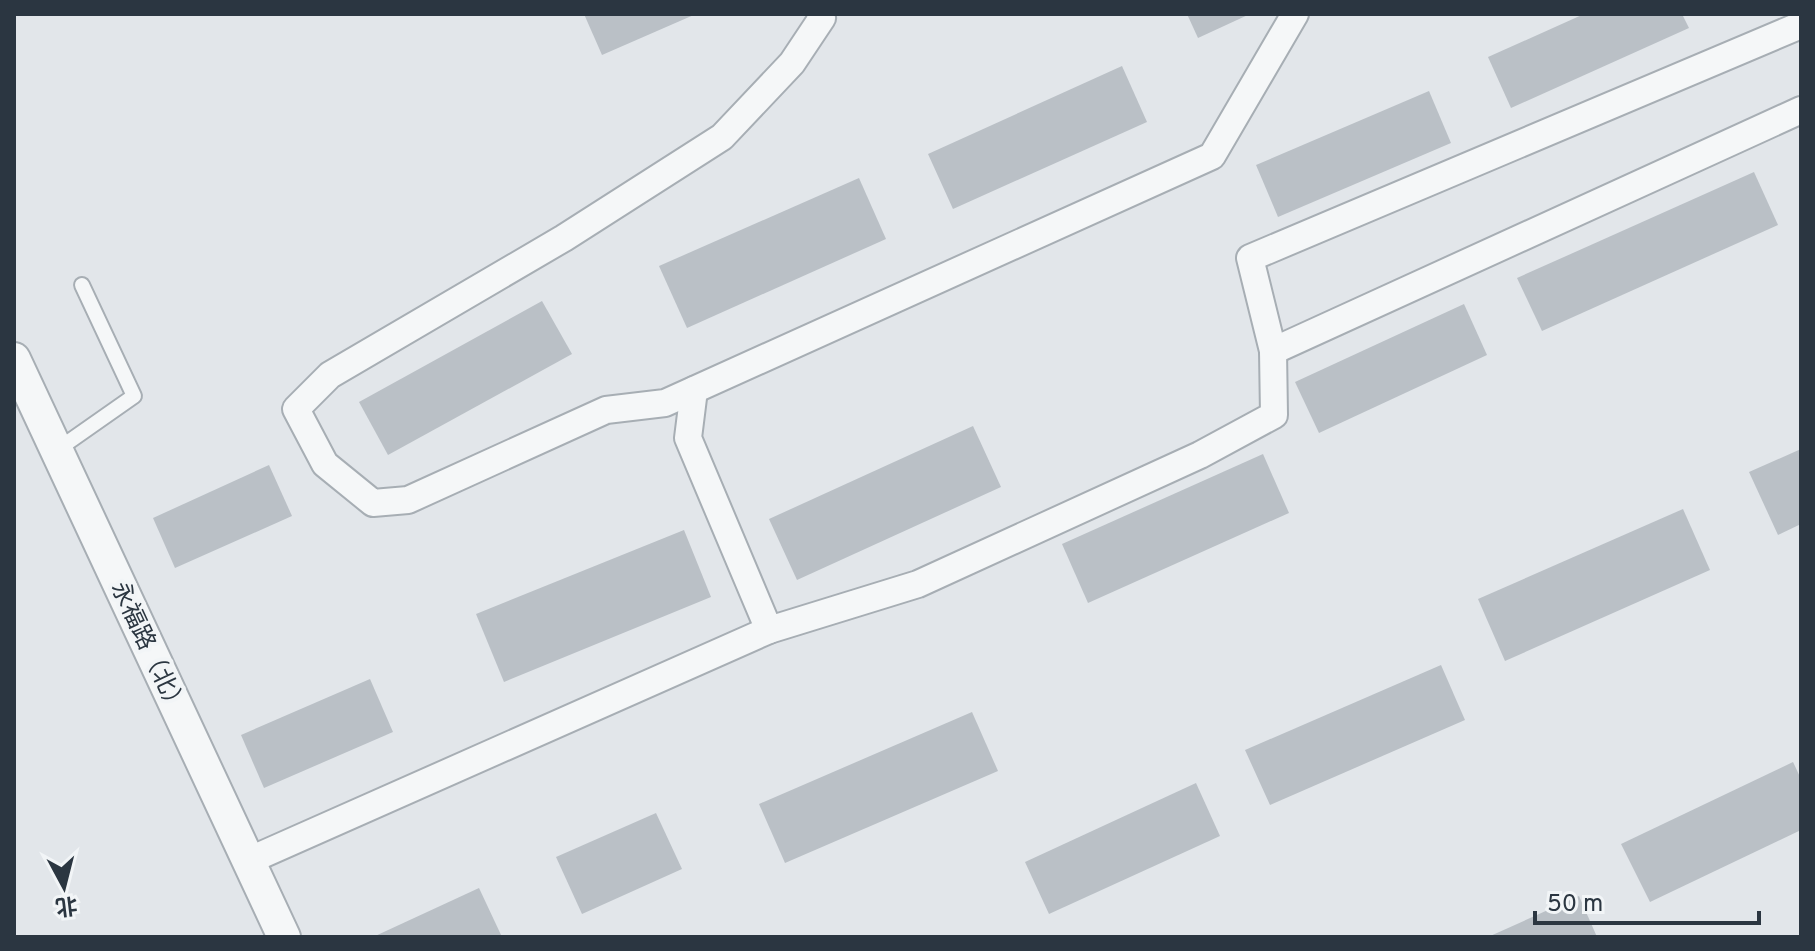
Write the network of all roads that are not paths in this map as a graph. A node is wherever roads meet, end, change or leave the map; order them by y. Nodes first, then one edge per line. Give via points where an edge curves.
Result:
1 (820, 14) edge
2 (1295, 14) edge
3 (1801, 25) edge
4 (1801, 110) edge
5 (82, 285) dead end
6 (1273, 351) junction
7 (14, 359) edge
8 (694, 390) junction
9 (57, 450) junction
10 (769, 630) junction
11 (248, 861) junction
12 (284, 937) edge

1 - 8 street via 792,63 722,137 564,238 330,375 296,409 325,464 373,503 408,500 606,410 665,403
2 - 8 street via 1212,156
3 - 6 street via 1250,258
4 - 6 street
5 - 9 lane via 134,396
6 - 10 street via 1274,415 1200,455 918,584
7 - 9 street, 永福路（北）
8 - 10 street via 688,438
9 - 11 street, 永福路（北）
10 - 11 street
11 - 12 street, 永福路（北）

